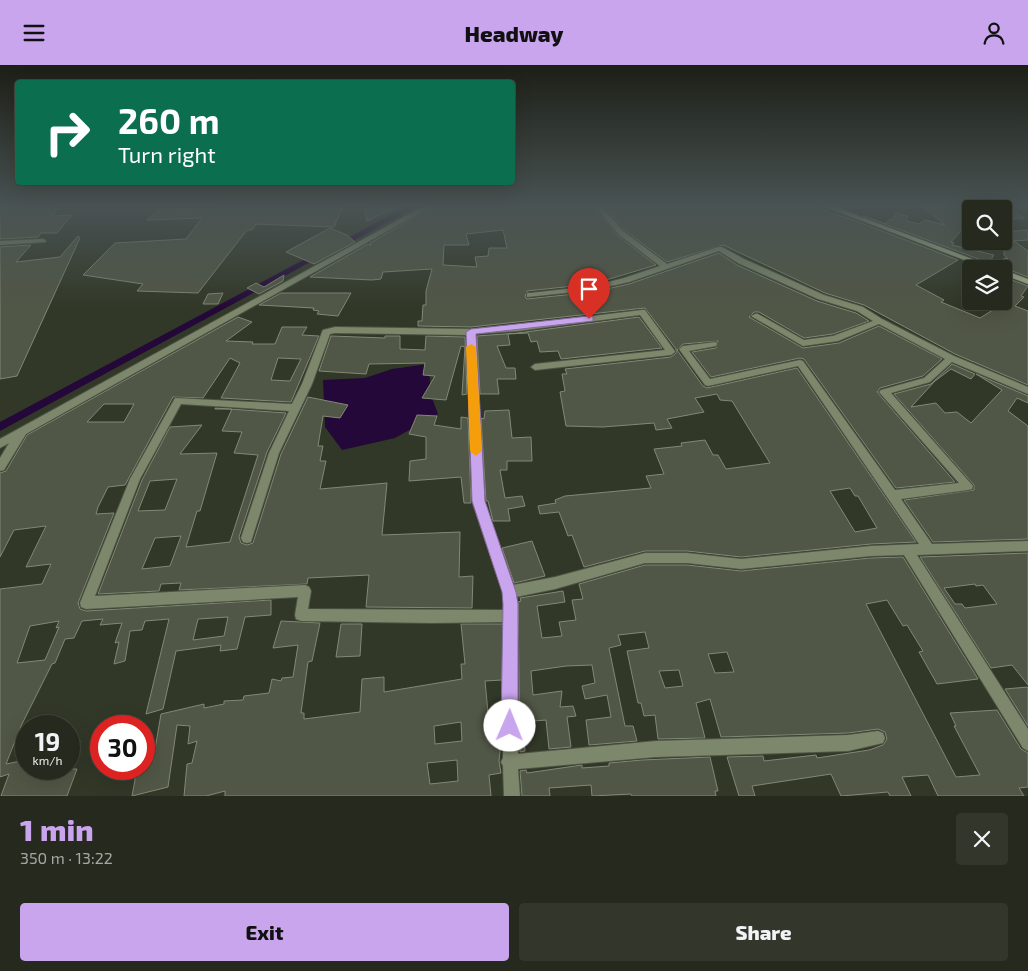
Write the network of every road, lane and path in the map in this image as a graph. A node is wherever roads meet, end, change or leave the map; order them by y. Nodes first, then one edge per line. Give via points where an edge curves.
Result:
1 (367, 240) edge
2 (630, 240) edge
3 (918, 240) edge
4 (43, 241) dead end
5 (0, 243) edge
6 (971, 260) edge
7 (667, 267) junction
8 (1012, 275) edge
9 (1028, 282) edge
10 (530, 295) dead end
11 (755, 316) dead end
12 (879, 321) junction
13 (471, 332) junction
14 (713, 344) dead end
15 (950, 358) junction
16 (534, 367) dead end
17 (1028, 391) edge
18 (296, 408) junction
19 (23, 431) junction
20 (0, 443) edge
21 (0, 467) edge
22 (893, 495) junction
23 (247, 538) dead end
24 (1028, 546) edge
25 (928, 548) junction
26 (906, 550) junction
27 (509, 592) junction
28 (511, 616) junction
29 (878, 738) dead end
30 (1028, 743) edge
31 (509, 762) junction
32 (512, 796) edge

1 - 19 street
2 - 7 street
3 - 6 street
4 - 5 street
7 - 10 street via 593,288
7 - 12 street via 720,247 758,269 821,297 860,309
8 - 9 street
11 - 12 street via 803,343 835,339
12 - 15 street
13 - 16 street via 642,312 671,352
13 - 18 street via 326,332
13 - 27 street via 478,501
14 - 22 street via 683,349 708,383 800,363
15 - 17 street
15 - 22 street via 927,380 884,392 968,486
18 - 23 street via 274,453
18 - 28 street via 178,400 135,479 86,603 305,591 301,615
19 - 20 street
19 - 21 street
22 - 25 street
24 - 25 street
25 - 26 street
26 - 27 street via 741,564 687,558 645,558
26 - 30 street
27 - 28 street
28 - 31 street
29 - 31 street via 848,743 656,749
31 - 32 street

